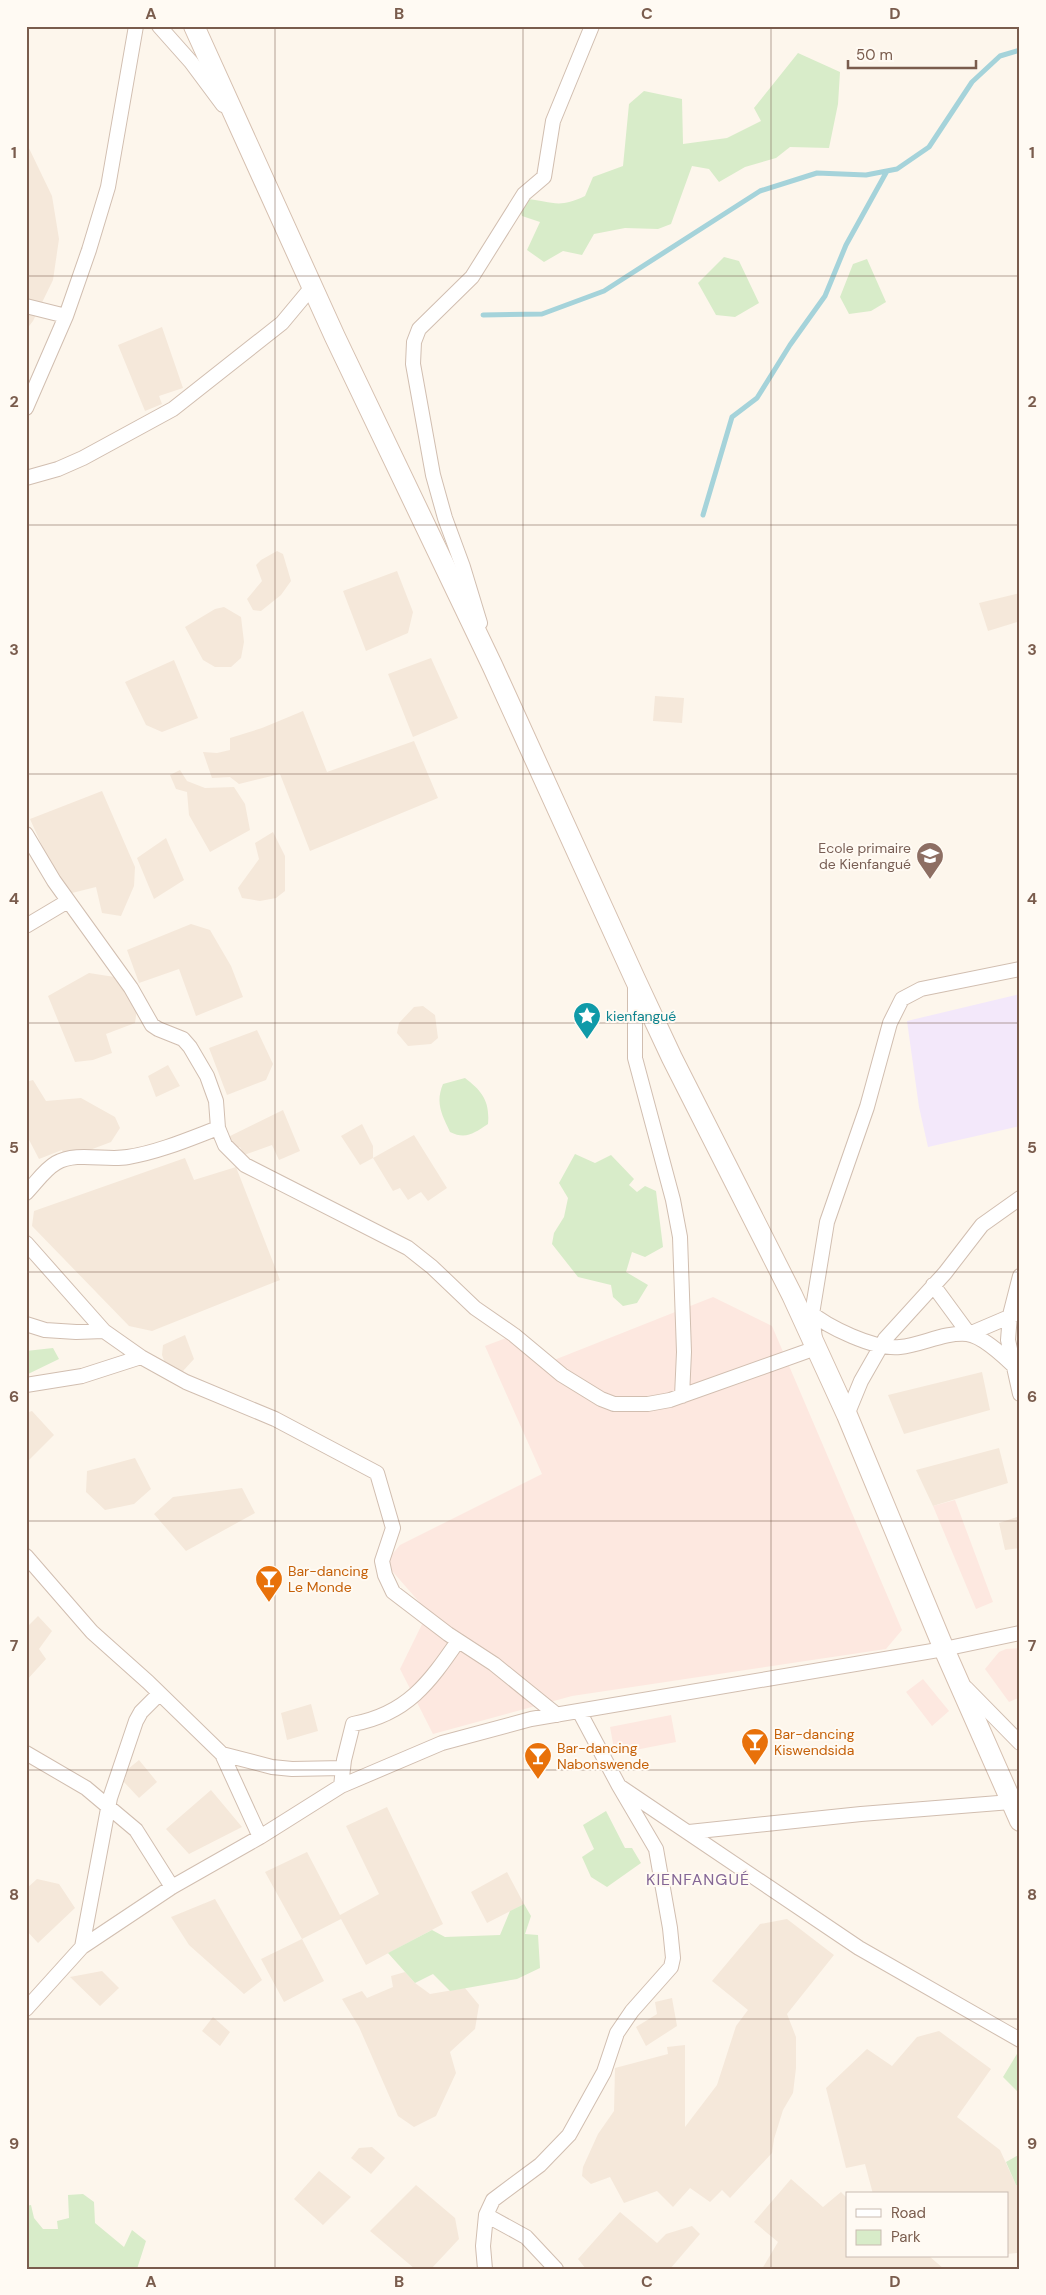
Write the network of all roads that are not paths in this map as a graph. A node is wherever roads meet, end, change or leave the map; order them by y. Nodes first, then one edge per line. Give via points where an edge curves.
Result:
1 (136, 26) edge
2 (159, 26) edge
3 (194, 26) edge
4 (592, 26) edge
5 (236, 121) junction
6 (312, 287) junction
7 (26, 306) edge
8 (66, 316) junction
9 (26, 408) edge
10 (26, 478) edge
11 (492, 665) junction
12 (26, 834) edge
13 (68, 901) junction
14 (26, 926) edge
15 (1020, 969) edge
16 (635, 979) junction
17 (218, 1128) junction
18 (26, 1192) edge
19 (1020, 1198) edge
20 (26, 1243) edge
21 (1020, 1276) edge
22 (934, 1286) junction
23 (792, 1295) junction
24 (812, 1314) junction
25 (1015, 1314) edge
26 (26, 1324) edge
27 (104, 1331) junction
28 (969, 1334) junction
29 (881, 1346) junction
30 (816, 1348) junction
31 (141, 1357) junction
32 (1017, 1369) edge
33 (26, 1385) edge
34 (1020, 1394) edge
35 (682, 1396) junction
36 (847, 1415) junction
37 (26, 1556) edge
38 (1020, 1633) edge
39 (458, 1641) junction
40 (944, 1649) junction
41 (957, 1680) junction
42 (159, 1694) junction
43 (579, 1711) junction
44 (557, 1715) junction
45 (1020, 1743) edge
46 (26, 1754) edge
47 (222, 1754) junction
48 (343, 1768) junction
49 (341, 1786) junction
50 (619, 1786) junction
51 (1011, 1802) junction
52 (108, 1808) junction
53 (1020, 1820) edge
54 (689, 1832) junction
55 (260, 1837) junction
56 (172, 1886) junction
57 (82, 1947) junction
58 (26, 2009) edge
59 (1020, 2040) edge
60 (486, 2215) junction
61 (485, 2269) edge
62 (556, 2269) edge

1 - 8 street via 108,187
2 - 5 street
3 - 5 main road
4 - 11 street via 554,121 544,177 524,194 472,277 419,329 414,342 413,364 433,475
5 - 6 main road
6 - 10 street via 282,323 173,409 83,458
6 - 11 main road
7 - 8 street
8 - 9 street
11 - 16 main road
12 - 13 street
13 - 14 street
13 - 17 street via 131,988 152,1025 183,1038 190,1047 207,1076 216,1101
15 - 24 street via 921,989 902,1000 890,1023 867,1107 827,1222
16 - 23 main road
16 - 35 street via 636,1058 680,1237 684,1352
17 - 18 street via 145,1154 114,1159 66,1159 48,1170
17 - 35 street via 225,1145 245,1164 408,1248 476,1308 562,1375 601,1399 614,1404 648,1404
19 - 22 street via 982,1225
20 - 27 street
21 - 25 street
22 - 28 street
22 - 29 street
23 - 24 street
23 - 30 main road
24 - 29 street via 842,1331
24 - 30 street
25 - 28 street
25 - 32 street via 1008,1340
26 - 27 street via 44,1330
27 - 31 street
28 - 29 street via 900,1347
28 - 32 street via 991,1346
29 - 36 street
30 - 35 street
30 - 36 main road
31 - 33 street via 82,1376
31 - 39 street via 186,1382 275,1419 377,1473 393,1528 382,1561 385,1575 394,1592
32 - 34 street
36 - 40 main road
37 - 42 street via 92,1632
38 - 40 street
39 - 44 street via 494,1664
39 - 48 street via 417,1695 382,1717 353,1724
40 - 41 main road
40 - 43 street
41 - 45 street
41 - 51 main road
42 - 47 street
42 - 52 street via 136,1721
43 - 44 street
43 - 50 street
44 - 49 street via 442,1743
46 - 52 street via 86,1788
47 - 48 street via 285,1769
47 - 55 street
48 - 49 street
49 - 55 street
50 - 54 street
50 - 60 street via 656,1849 670,1928 671,1967 617,2033 604,2072 569,2135 540,2166 494,2200
51 - 53 main road
51 - 54 street
52 - 56 street via 136,1830
52 - 57 street
54 - 59 street via 858,1948
55 - 56 street
56 - 57 street
57 - 58 street
60 - 61 street
60 - 62 street via 526,2238

